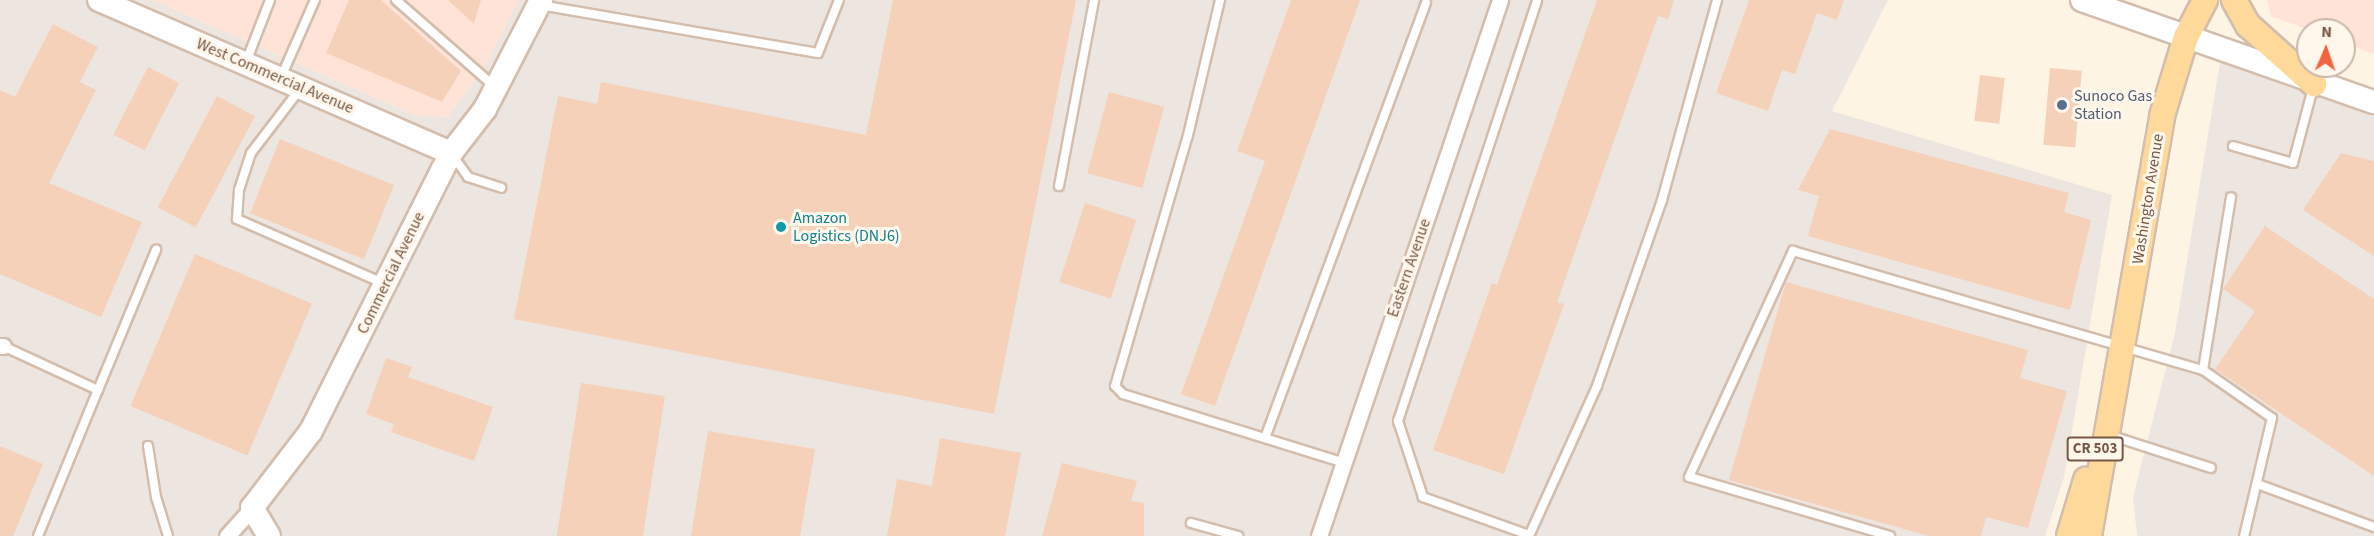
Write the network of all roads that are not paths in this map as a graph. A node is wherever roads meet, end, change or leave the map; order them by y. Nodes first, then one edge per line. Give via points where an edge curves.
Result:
1 (99, 0) edge
2 (270, 0) edge
3 (315, 0) edge
4 (396, 0) edge
5 (839, 0) edge
6 (1094, 0) edge
7 (1220, 0) edge
8 (1500, 0) edge
9 (1537, 0) edge
10 (1717, 0) edge
11 (2205, 0) edge
12 (2234, 0) edge
13 (2089, 1) edge
14 (540, 2) edge
15 (1426, 3) dead end
16 (125, 5) edge
17 (2186, 37) junction
18 (245, 63) junction
19 (290, 83) junction
20 (2314, 84) junction
21 (496, 88) junction
22 (2374, 102) edge
23 (2233, 146) dead end
24 (451, 153) junction
25 (1059, 186) dead end
26 (501, 188) dead end
27 (2231, 197) dead end
28 (156, 250) dead end
29 (385, 284) junction
30 (1, 346) edge
31 (2122, 354) junction
32 (2203, 370) junction
33 (98, 390) junction
34 (2107, 435) junction
35 (1266, 438) junction
36 (148, 446) dead end
37 (1344, 463) junction
38 (2211, 468) dead end
39 (2257, 484) junction
40 (252, 508) junction
41 (1191, 523) dead end
42 (2374, 527) edge
43 (38, 536) edge
44 (168, 536) edge
45 (227, 536) edge
46 (269, 536) edge
47 (1238, 536) edge
48 (1319, 536) edge
49 (1529, 536) edge
50 (1890, 536) edge
51 (2069, 536) edge
52 (2089, 536) edge
53 (2244, 536) edge

1 - 16 street, West Commercial Avenue
2 - 18 lane
3 - 19 lane
4 - 21 lane
5 - 14 lane via 818,53
6 - 25 lane
7 - 35 lane via 1188,135 1115,386 1123,394
8 - 37 street, Eastern Avenue
9 - 49 lane via 1398,421 1424,497
10 - 49 lane via 1662,200 1597,386
11 - 17 main road, CR 503
12 - 20 main road via 2248,25
13 - 17 street
14 - 21 street, Commercial Avenue
15 - 35 lane
16 - 18 street, West Commercial Avenue
17 - 20 street
17 - 31 main road, Washington Avenue / CR 503 via 2162,116
18 - 19 street, West Commercial Avenue
19 - 24 street, West Commercial Avenue
19 - 29 lane via 251,153 239,190 237,219
20 - 22 street
20 - 23 lane via 2293,163
21 - 24 street, Commercial Avenue
24 - 26 lane via 468,177
24 - 29 street, Commercial Avenue
27 - 32 lane
28 - 33 lane
29 - 40 street, Commercial Avenue via 311,431
30 - 33 lane
31 - 32 lane
31 - 34 main road, Washington Avenue / CR 503
31 - 50 lane via 1793,252 1689,477
31 - 51 main road, Washington Avenue / CR 503
32 - 39 lane via 2272,418
33 - 43 lane
34 - 38 lane
34 - 52 main road, Washington Avenue / CR 503
35 - 37 lane
36 - 44 lane via 156,497
37 - 48 street, Eastern Avenue
39 - 42 lane
39 - 53 lane
40 - 45 street, Commercial Avenue
40 - 46 street
41 - 47 lane

